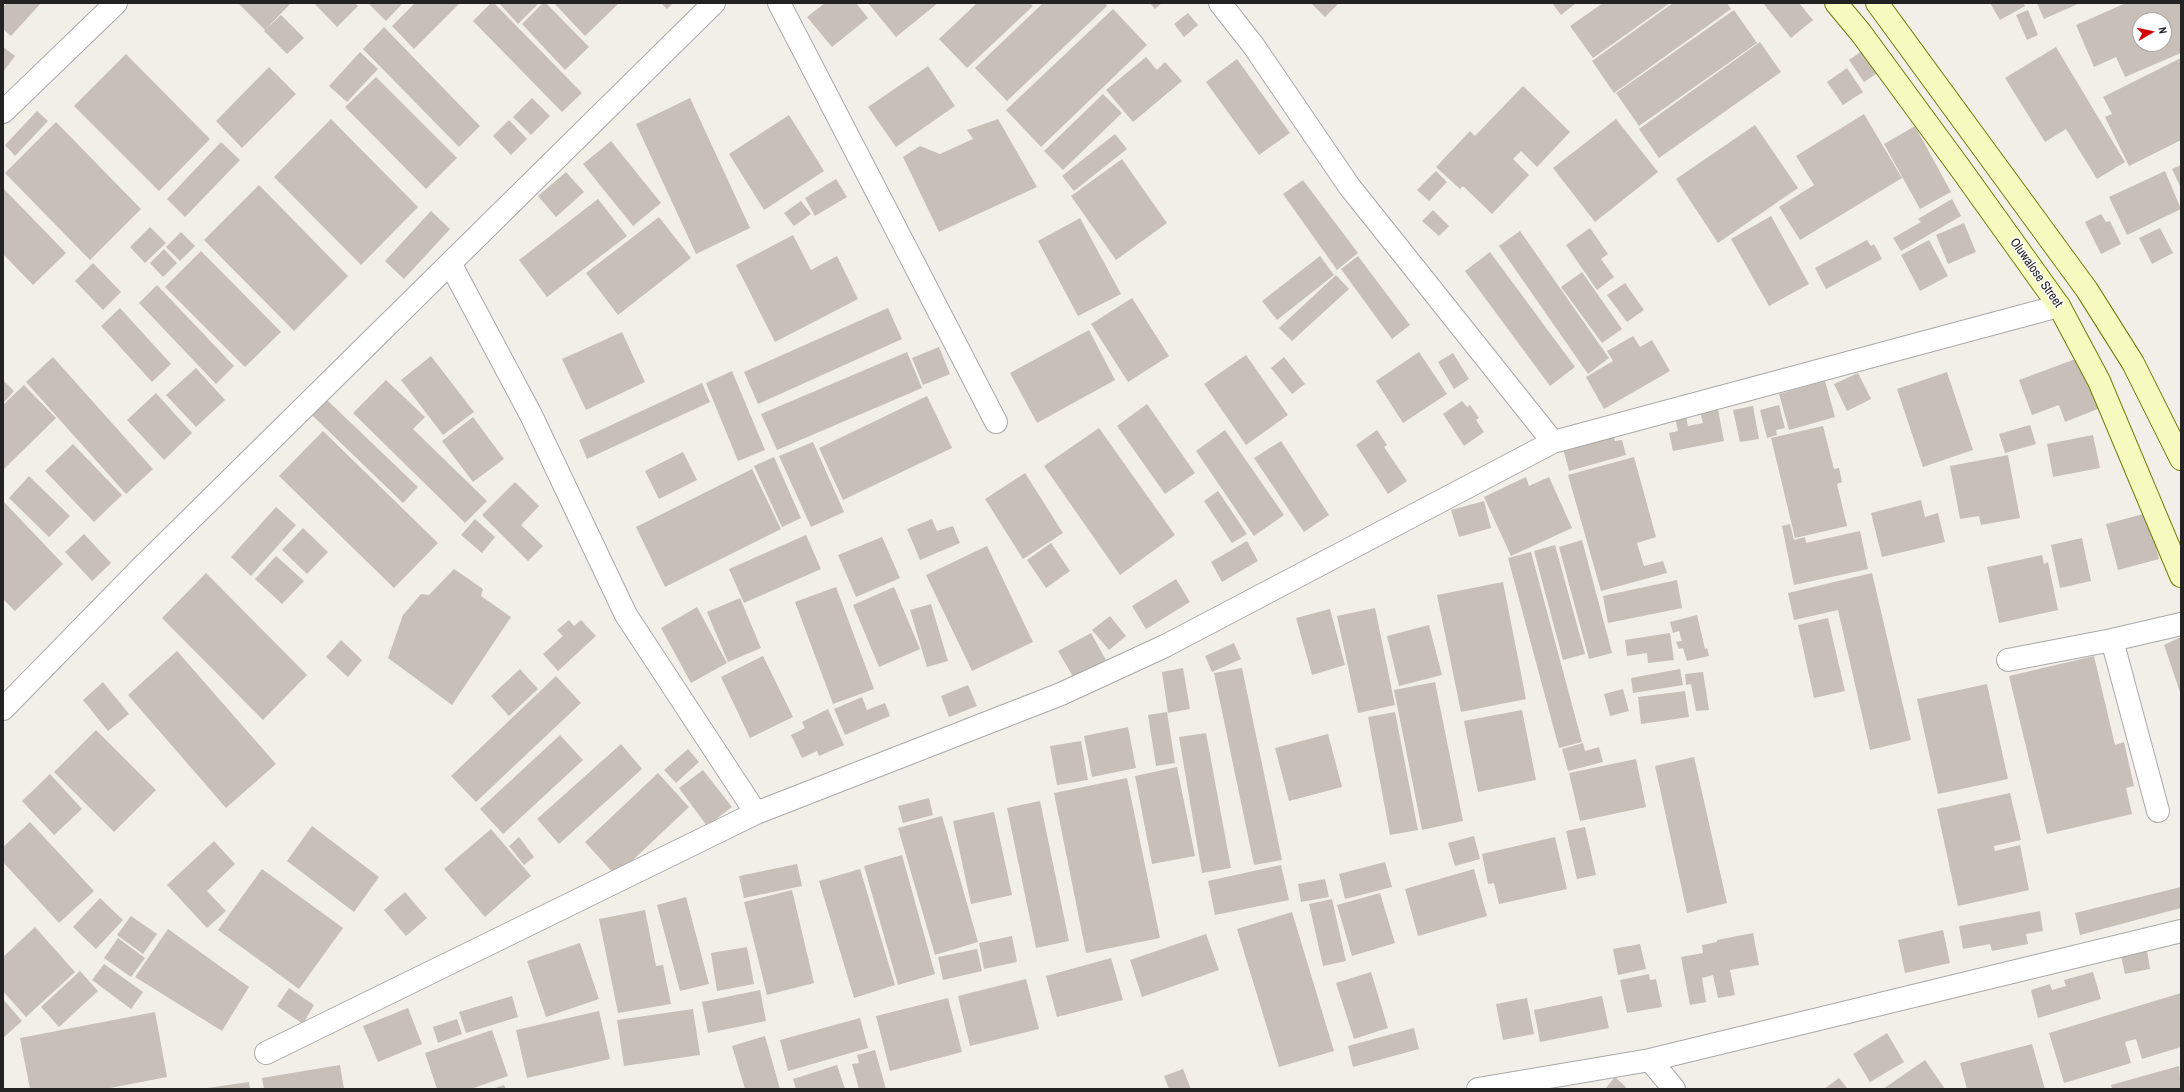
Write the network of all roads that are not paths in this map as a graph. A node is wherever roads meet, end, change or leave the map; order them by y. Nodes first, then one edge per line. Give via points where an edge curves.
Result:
1 (116, 3) edge
2 (714, 3) edge
3 (779, 3) edge
4 (1220, 3) edge
5 (1836, 3) edge
6 (1877, 3) edge
7 (3, 112) edge
8 (451, 265) junction
9 (2059, 306) junction
10 (996, 422) dead end
11 (1553, 442) junction
12 (2181, 459) edge
13 (2181, 576) edge
14 (2181, 624) edge
15 (2112, 640) junction
16 (2008, 660) dead end
17 (3, 709) edge
18 (2158, 811) dead end
19 (756, 813) junction
20 (2181, 931) edge
21 (266, 1053) dead end
22 (1650, 1060) junction
23 (1478, 1089) edge
24 (1674, 1089) edge

1 - 7 street
2 - 8 street
3 - 10 street
4 - 11 street via 1253,45 1349,186
5 - 9 street, Oluwalose Street via 1940,140
6 - 12 street via 2087,290 2133,362
8 - 17 street via 141,568
8 - 19 street via 531,415 626,615
9 - 11 street
9 - 13 street, Oluwalose Street via 2099,381
11 - 19 street via 1165,646 1061,694
14 - 15 street
15 - 16 street
15 - 18 street
19 - 21 street
20 - 22 street
22 - 23 street
22 - 24 street

